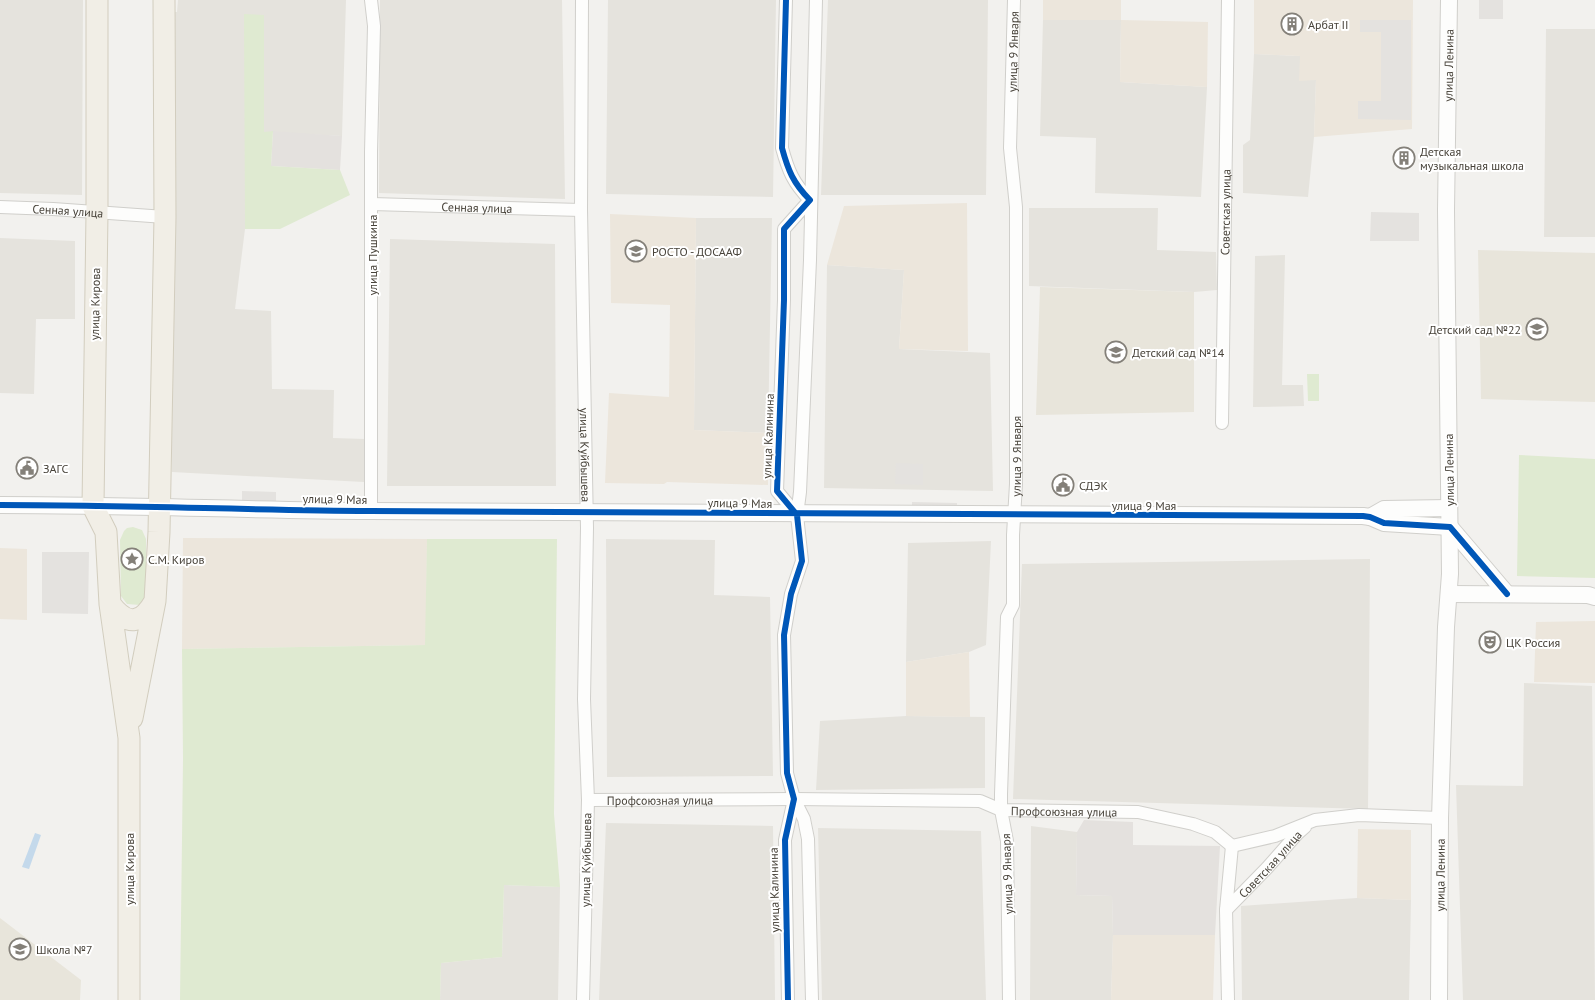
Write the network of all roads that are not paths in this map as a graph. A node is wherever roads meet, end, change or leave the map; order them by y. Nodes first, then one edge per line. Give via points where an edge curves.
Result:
1 (97, 0) edge
2 (164, 0) edge
3 (371, 0) edge
4 (582, 0) edge
5 (786, 0) edge
6 (816, 0) edge
7 (1014, 0) edge
8 (1228, 0) edge
9 (1449, 0) edge
10 (810, 200) junction
11 (372, 204) junction
12 (0, 207) edge
13 (581, 210) junction
14 (97, 213) junction
15 (164, 217) junction
16 (1222, 423) dead end
17 (0, 505) edge
18 (93, 506) junction
19 (160, 508) junction
20 (1449, 508) junction
21 (371, 511) junction
22 (586, 512) junction
23 (797, 515) junction
24 (1014, 515) junction
25 (1370, 517) junction
26 (1450, 527) junction
27 (1449, 594) junction
28 (1506, 594) junction
29 (1595, 597) edge
30 (155, 601) junction
31 (110, 604) junction
32 (129, 738) junction
33 (794, 799) junction
34 (588, 800) junction
35 (1002, 810) junction
36 (1440, 818) junction
37 (1315, 820) junction
38 (1232, 846) junction
39 (1226, 910) junction
40 (129, 1000) edge
41 (583, 1000) edge
42 (788, 1000) edge
43 (812, 1000) edge
44 (1009, 1000) edge
45 (1228, 1000) edge
46 (1439, 1000) edge

1 - 14 main road, улица Кирова
2 - 15 main road, улица Кирова
3 - 11 street, улица Пушкина via 374,26
4 - 13 street, улица Куйбышева
5 - 10 street via 782,148 788,170 798,188
6 - 10 street, улица Калинина
7 - 24 street, улица 9 Января via 1010,148 1016,207
8 - 16 street, Советская улица
9 - 20 street, улица Ленина via 1446,217
10 - 23 street, улица Калинина
10 - 23 street, улица Калинина via 784,229 778,491
11 - 13 street, Сенная улица
11 - 21 street, улица Пушкина
12 - 14 street, Сенная улица
13 - 22 street, улица Куйбышева
14 - 15 street, Сенная улица
14 - 18 main road, улица Кирова
15 - 19 main road, улица Кирова
17 - 18 street, улица 9 Мая
18 - 19 street, улица 9 Мая
18 - 31 main road, улица Кирова via 106,532
19 - 21 street, улица 9 Мая
19 - 30 main road, улица Кирова
20 - 25 street, улица 9 Мая via 1384,509
20 - 26 street, улица Ленина
21 - 22 street, улица 9 Мая
22 - 23 street, улица 9 Мая
22 - 34 street, улица Куйбышева via 584,699
23 - 24 street, улица 9 Мая
23 - 33 street, улица Калинина via 802,561 791,594 784,635 787,773
24 - 25 street, улица 9 Мая
24 - 35 street, улица 9 Января via 1013,605 1007,617
25 - 26 street, улица 9 Мая via 1384,523
26 - 27 street, улица Ленина
26 - 28 street
27 - 28 street
27 - 36 street, улица Ленина
28 - 29 street
30 - 31 main road via 137,620 124,619
30 - 32 main road, улица Кирова
31 - 32 main road, улица Кирова
32 - 40 main road, улица Кирова
33 - 34 street, Профсоюзная улица
33 - 35 street, Профсоюзная улица via 980,801
33 - 42 street, улица Калинина via 785,840
33 - 43 street, улица Калинина via 804,819 808,839
34 - 41 street, улица Куйбышева
35 - 38 street, Профсоюзная улица via 1138,812 1193,824 1215,832
35 - 44 street, улица 9 Января via 1008,841
36 - 37 street via 1359,815
36 - 46 street, улица Ленина
37 - 38 street via 1275,836
37 - 39 street, Советская улица via 1297,834
38 - 39 street, Советская улица
39 - 45 street, Советская улица

